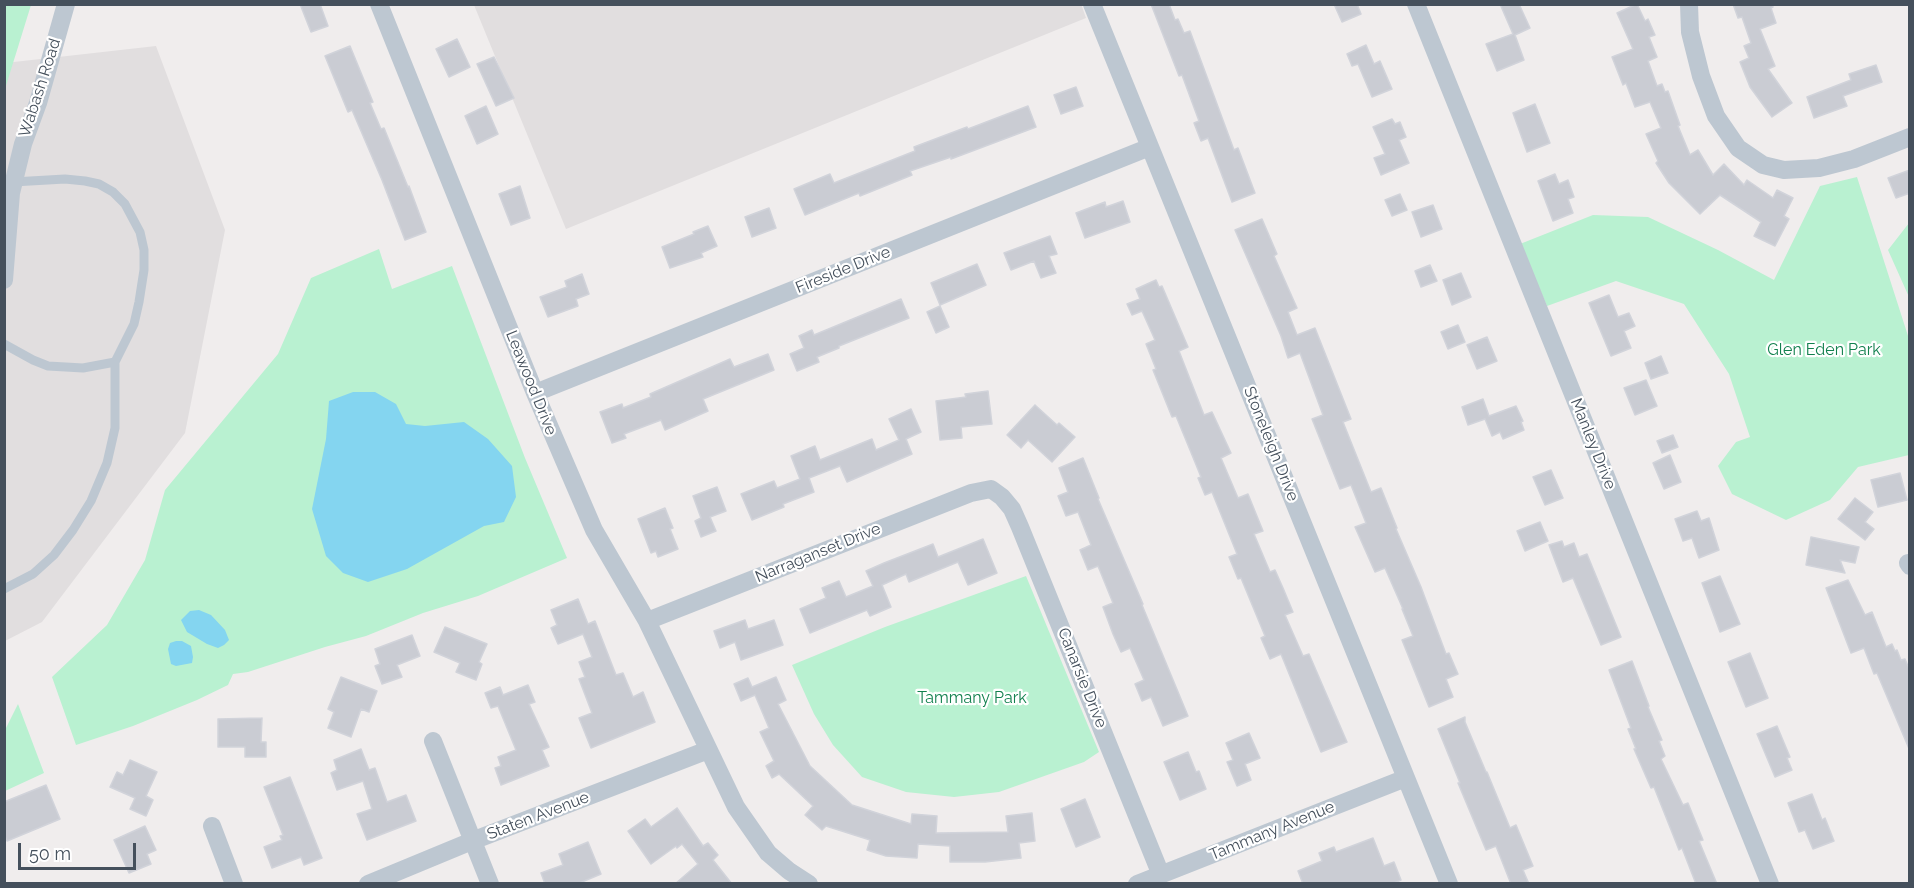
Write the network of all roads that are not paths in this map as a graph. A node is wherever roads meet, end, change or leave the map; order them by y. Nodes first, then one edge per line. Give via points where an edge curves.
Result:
1 (66, 4) edge
2 (379, 4) edge
3 (1092, 4) edge
4 (1416, 4) edge
5 (1689, 4) edge
6 (1910, 137) edge
7 (1150, 147) junction
8 (13, 182) junction
9 (4, 280) edge
10 (4, 344) edge
11 (115, 362) junction
12 (535, 393) junction
13 (992, 489) joint
14 (4, 589) edge
15 (647, 621) junction
16 (433, 741) dead end
17 (708, 750) junction
18 (1406, 778) junction
19 (212, 826) dead end
20 (472, 841) junction
21 (1161, 875) junction
22 (234, 884) edge
23 (368, 884) edge
24 (490, 884) edge
25 (809, 884) edge
26 (1137, 884) edge
27 (1449, 884) edge
28 (1770, 884) edge

1 - 8 street, Wabash Road
2 - 12 street, Leawood Drive
3 - 7 street, Stoneleigh Drive
4 - 28 street, Manley Drive
5 - 6 street via 1690,32 1716,116 1738,148 1763,165 1784,170 1820,168
7 - 12 street, Fireside Drive
7 - 18 street, Stoneleigh Drive
8 - 9 street, Wabash Road
8 - 11 lane via 84,181 99,184 125,204 140,232 144,270 134,324
10 - 11 lane via 48,366 83,368
11 - 14 lane via 115,429 107,463 91,501 54,555 33,574
12 - 15 street, Leawood Drive via 594,530
13 - 15 street, Narraganset Drive via 971,493
13 - 21 street, Canarsie Drive via 1012,509 1020,527
15 - 17 street, Leawood Drive
16 - 20 street
17 - 20 street, Staten Avenue
17 - 25 street via 752,833 775,859
18 - 21 street, Tammany Avenue
18 - 27 street, Stoneleigh Drive
19 - 22 street
20 - 23 street, Staten Avenue
20 - 24 street
21 - 26 street, Tammany Avenue

